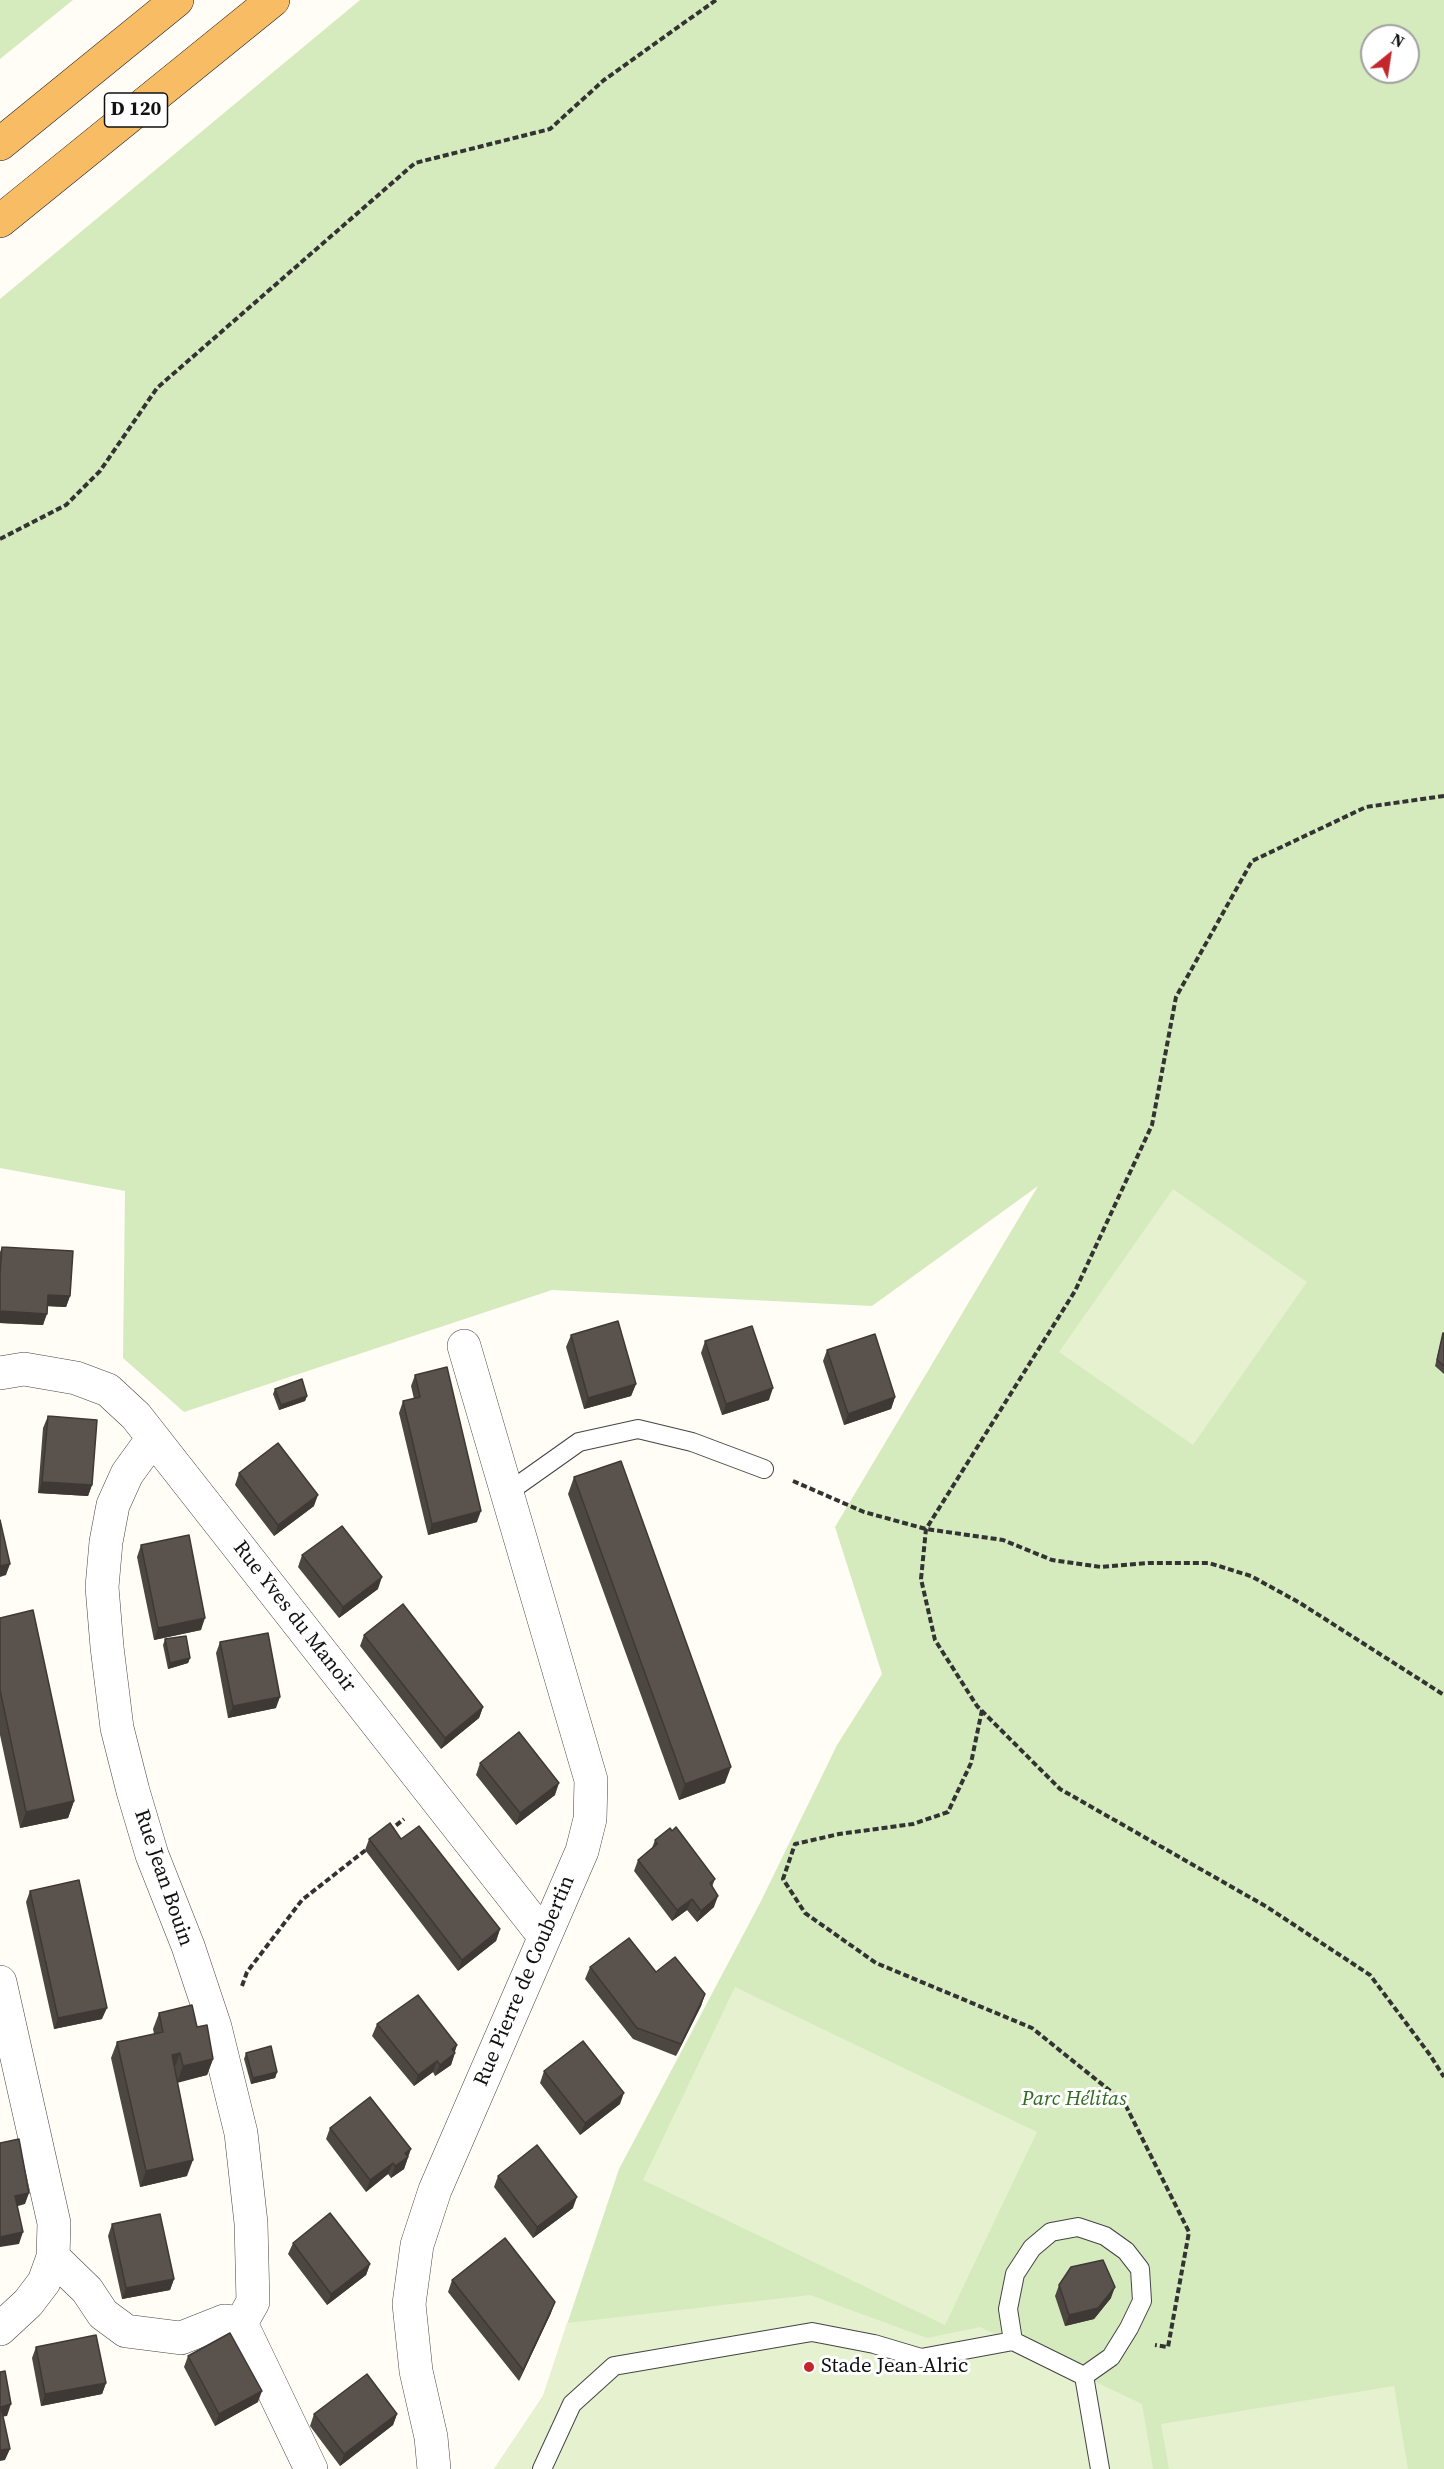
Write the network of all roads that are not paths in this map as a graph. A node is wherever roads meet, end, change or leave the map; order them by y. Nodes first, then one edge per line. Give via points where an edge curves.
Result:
1 (177, 0) edge
2 (273, 0) edge
3 (0, 144) edge
4 (0, 221) edge
5 (464, 1346) dead end
6 (0, 1373) edge
7 (153, 1438) junction
8 (764, 1469) road end
9 (507, 1494) junction
10 (544, 1936) junction
11 (0, 1982) edge
12 (53, 2257) junction
13 (241, 2323) junction
14 (0, 2329) edge
15 (1013, 2341) junction
16 (1084, 2376) junction
17 (311, 2469) edge
18 (434, 2469) edge
19 (542, 2469) edge
20 (1100, 2469) edge

1 - 3 highway, D 120
2 - 4 highway, D 120
5 - 9 street, Rue Pierre de Coubertin
6 - 7 street, Rue Yves du Manoir via 24,1369 76,1378 108,1390
7 - 10 street, Rue Yves du Manoir
7 - 13 street, Rue Jean Bouin via 127,1474 113,1506 102,1587 107,1647 117,1728 133,1791 152,1854 188,1946 241,2133 251,2223 253,2302
8 - 9 lane via 692,1442 638,1429 579,1442
9 - 10 street, Rue Pierre de Coubertin via 591,1780 590,1819 582,1851
10 - 18 street, Rue Pierre de Coubertin via 435,2190 417,2246 409,2304 416,2371
11 - 12 street via 54,2223
12 - 13 street via 87,2290 103,2314 126,2331 181,2338 224,2321
12 - 14 street via 44,2283
13 - 17 street
15 - 16 lane
15 - 16 lane via 1008,2309 1015,2274 1032,2248 1051,2232 1078,2227 1105,2236 1126,2251 1140,2269 1142,2301 1111,2357
15 - 19 lane via 921,2358 812,2332 614,2366 572,2404
16 - 20 lane

